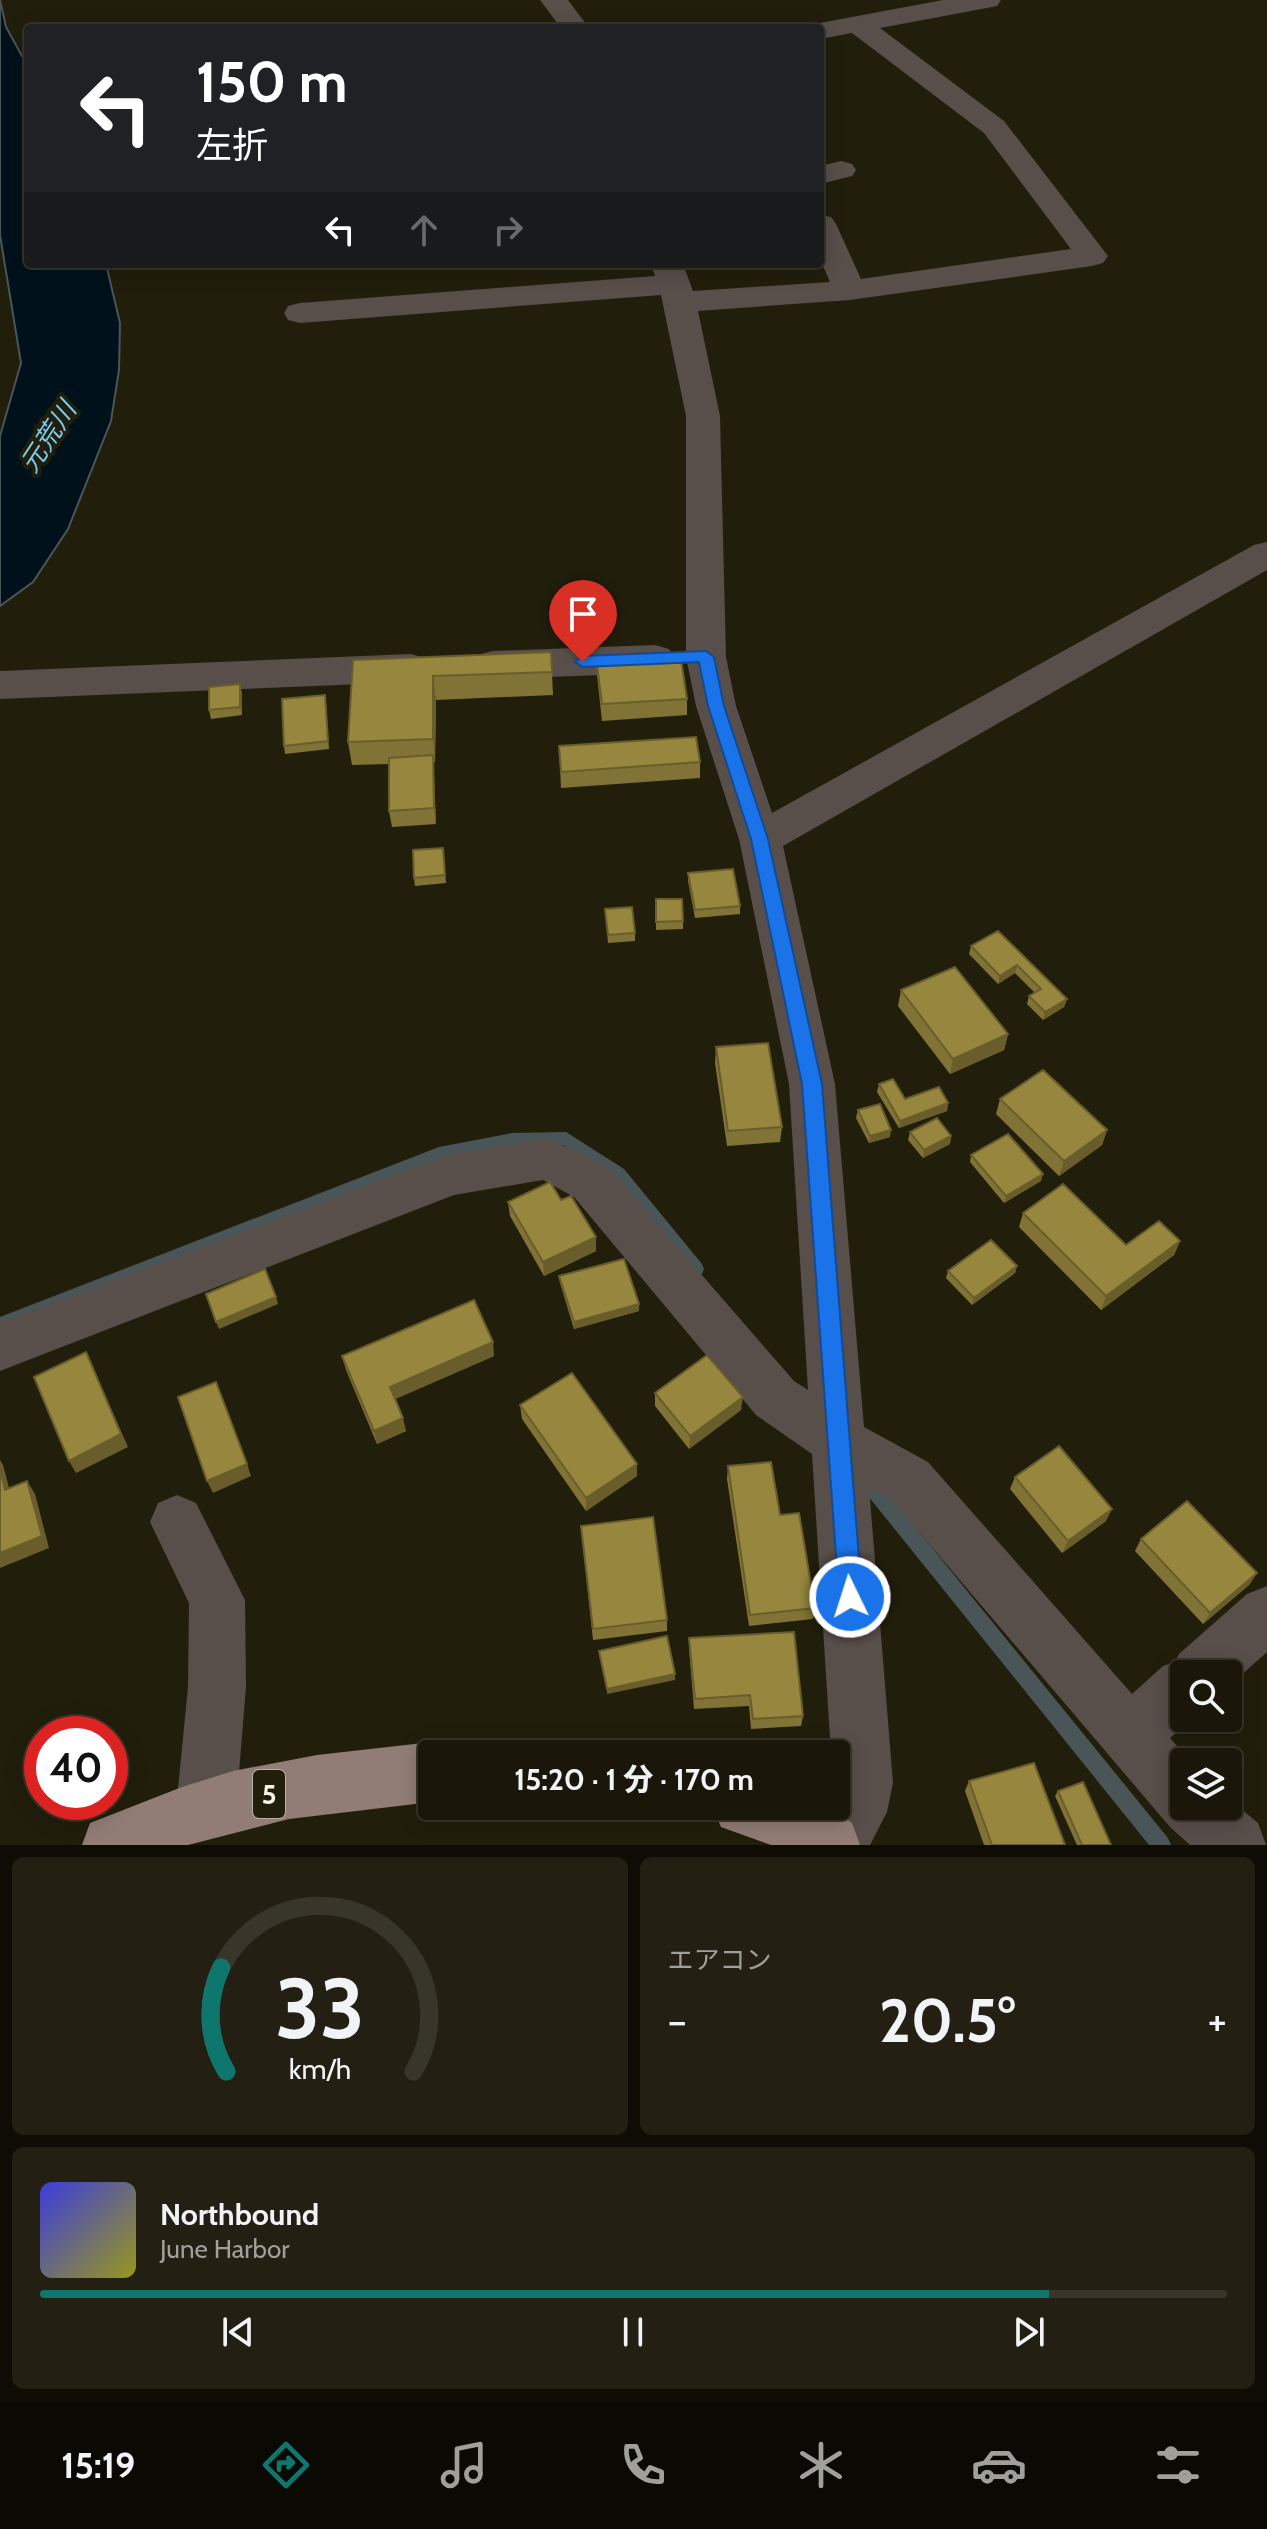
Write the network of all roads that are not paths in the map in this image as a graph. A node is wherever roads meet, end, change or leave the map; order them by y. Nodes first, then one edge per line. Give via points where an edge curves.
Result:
1 (554, 0) edge
2 (987, 0) edge
3 (572, 24) edge
4 (858, 25) junction
5 (824, 30) edge
6 (824, 233) edge
7 (673, 283) edge
8 (850, 290) junction
9 (300, 313) dead end
10 (1267, 554) edge
11 (706, 657) junction
12 (0, 685) edge
13 (760, 839) junction
14 (0, 1347) edge
15 (839, 1442) junction
16 (177, 1522) dead end
17 (1267, 1614) edge
18 (1215, 1660) edge
19 (1170, 1699) edge
20 (1128, 1736) junction
21 (418, 1773) edge
22 (1170, 1783) edge
23 (206, 1809) junction
24 (788, 1820) edge
25 (1207, 1820) edge
26 (112, 1845) edge
27 (832, 1845) edge
28 (1236, 1845) edge

1 - 3 street
2 - 4 street
4 - 5 street
4 - 8 street via 994,127 1092,256
6 - 8 street
7 - 8 street
7 - 9 street
7 - 11 street via 703,416
10 - 13 street
11 - 12 street
11 - 13 street via 716,706
13 - 15 street via 812,1084
14 - 15 street via 452,1175 547,1159 591,1182 775,1398
15 - 20 street via 909,1480
15 - 27 street via 863,1783 857,1812
16 - 23 street via 217,1600 217,1687
17 - 18 street
19 - 20 street
20 - 22 street
21 - 23 main road, 5 via 272,1793
23 - 26 main road, 5
24 - 27 main road
25 - 28 street

